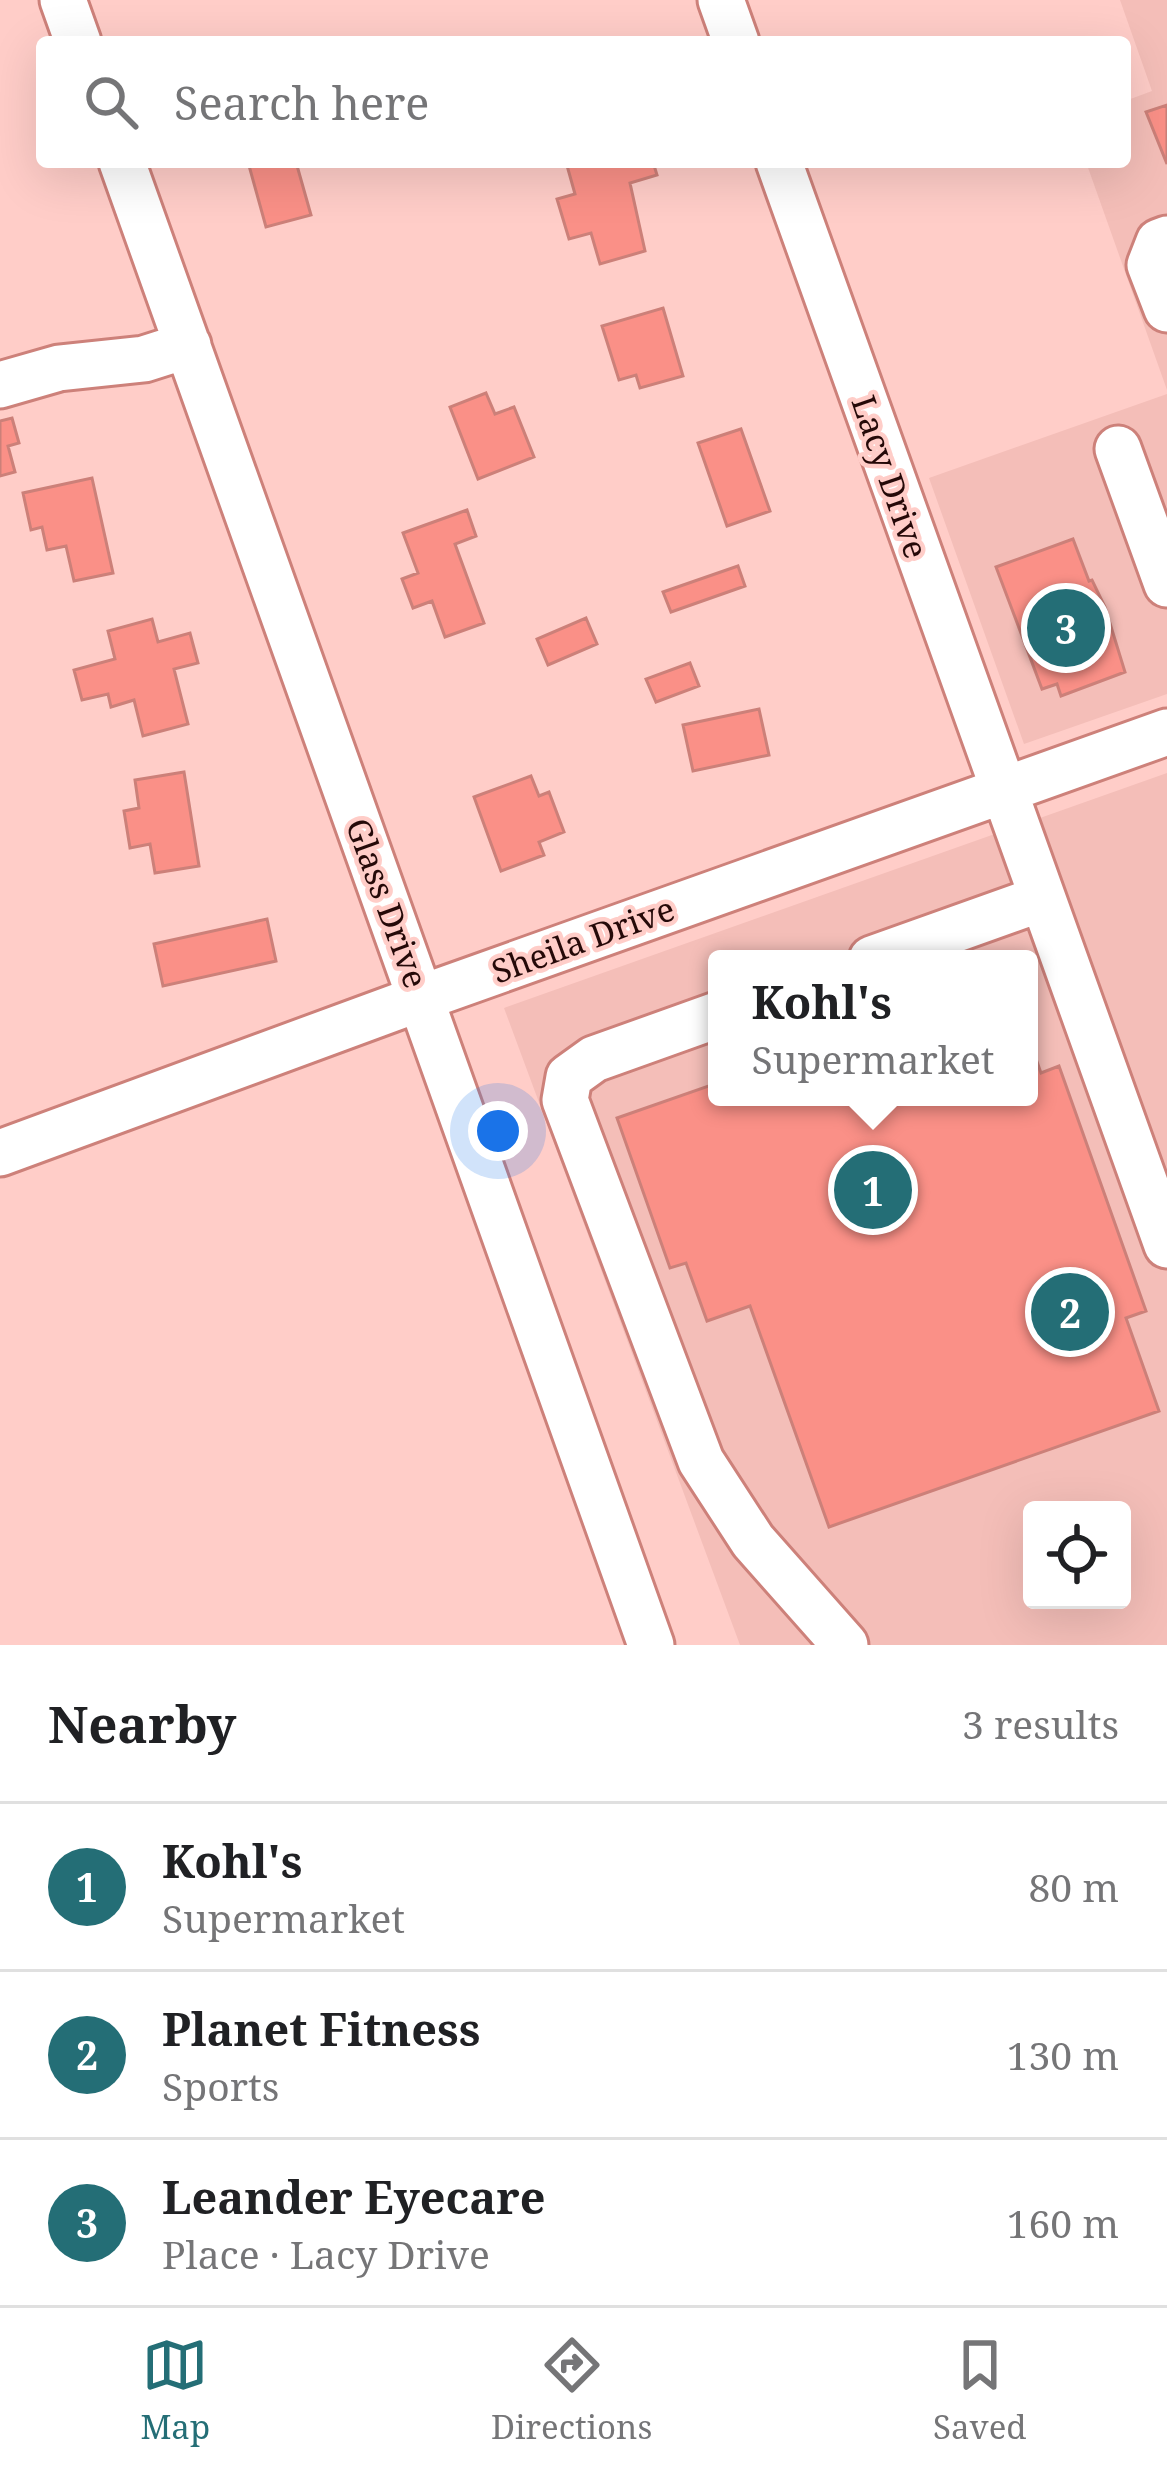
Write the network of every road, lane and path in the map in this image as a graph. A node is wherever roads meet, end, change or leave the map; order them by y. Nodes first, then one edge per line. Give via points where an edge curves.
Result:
1 (63, 0) edge
2 (722, 0) edge
3 (76, 36) edge
4 (734, 36) edge
5 (124, 168) edge
6 (781, 168) edge
7 (1167, 239) edge
8 (1167, 309) edge
9 (188, 345) junction
10 (0, 385) edge
11 (1118, 449) dead end
12 (1164, 565) edge
13 (1167, 732) edge
14 (1001, 791) junction
15 (1040, 898) junction
16 (897, 950) edge
17 (421, 998) junction
18 (708, 1018) edge
19 (0, 1154) edge
20 (1167, 1245) edge
21 (651, 1645) edge
22 (845, 1645) edge

1 - 3 street
2 - 4 street
5 - 9 street, Glass Drive
6 - 14 street, Lacy Drive
7 - 8 street via 1150,265
9 - 10 street
9 - 17 street, Glass Drive
11 - 12 street
13 - 14 street, Sheila Drive
14 - 15 street, Lacy Drive
14 - 17 street, Sheila Drive
15 - 16 street
15 - 20 street, Lacy Drive
17 - 19 street, Sheila Drive
17 - 21 street, Glass Drive
18 - 22 street via 594,1059 569,1077 565,1100 701,1461 753,1540

